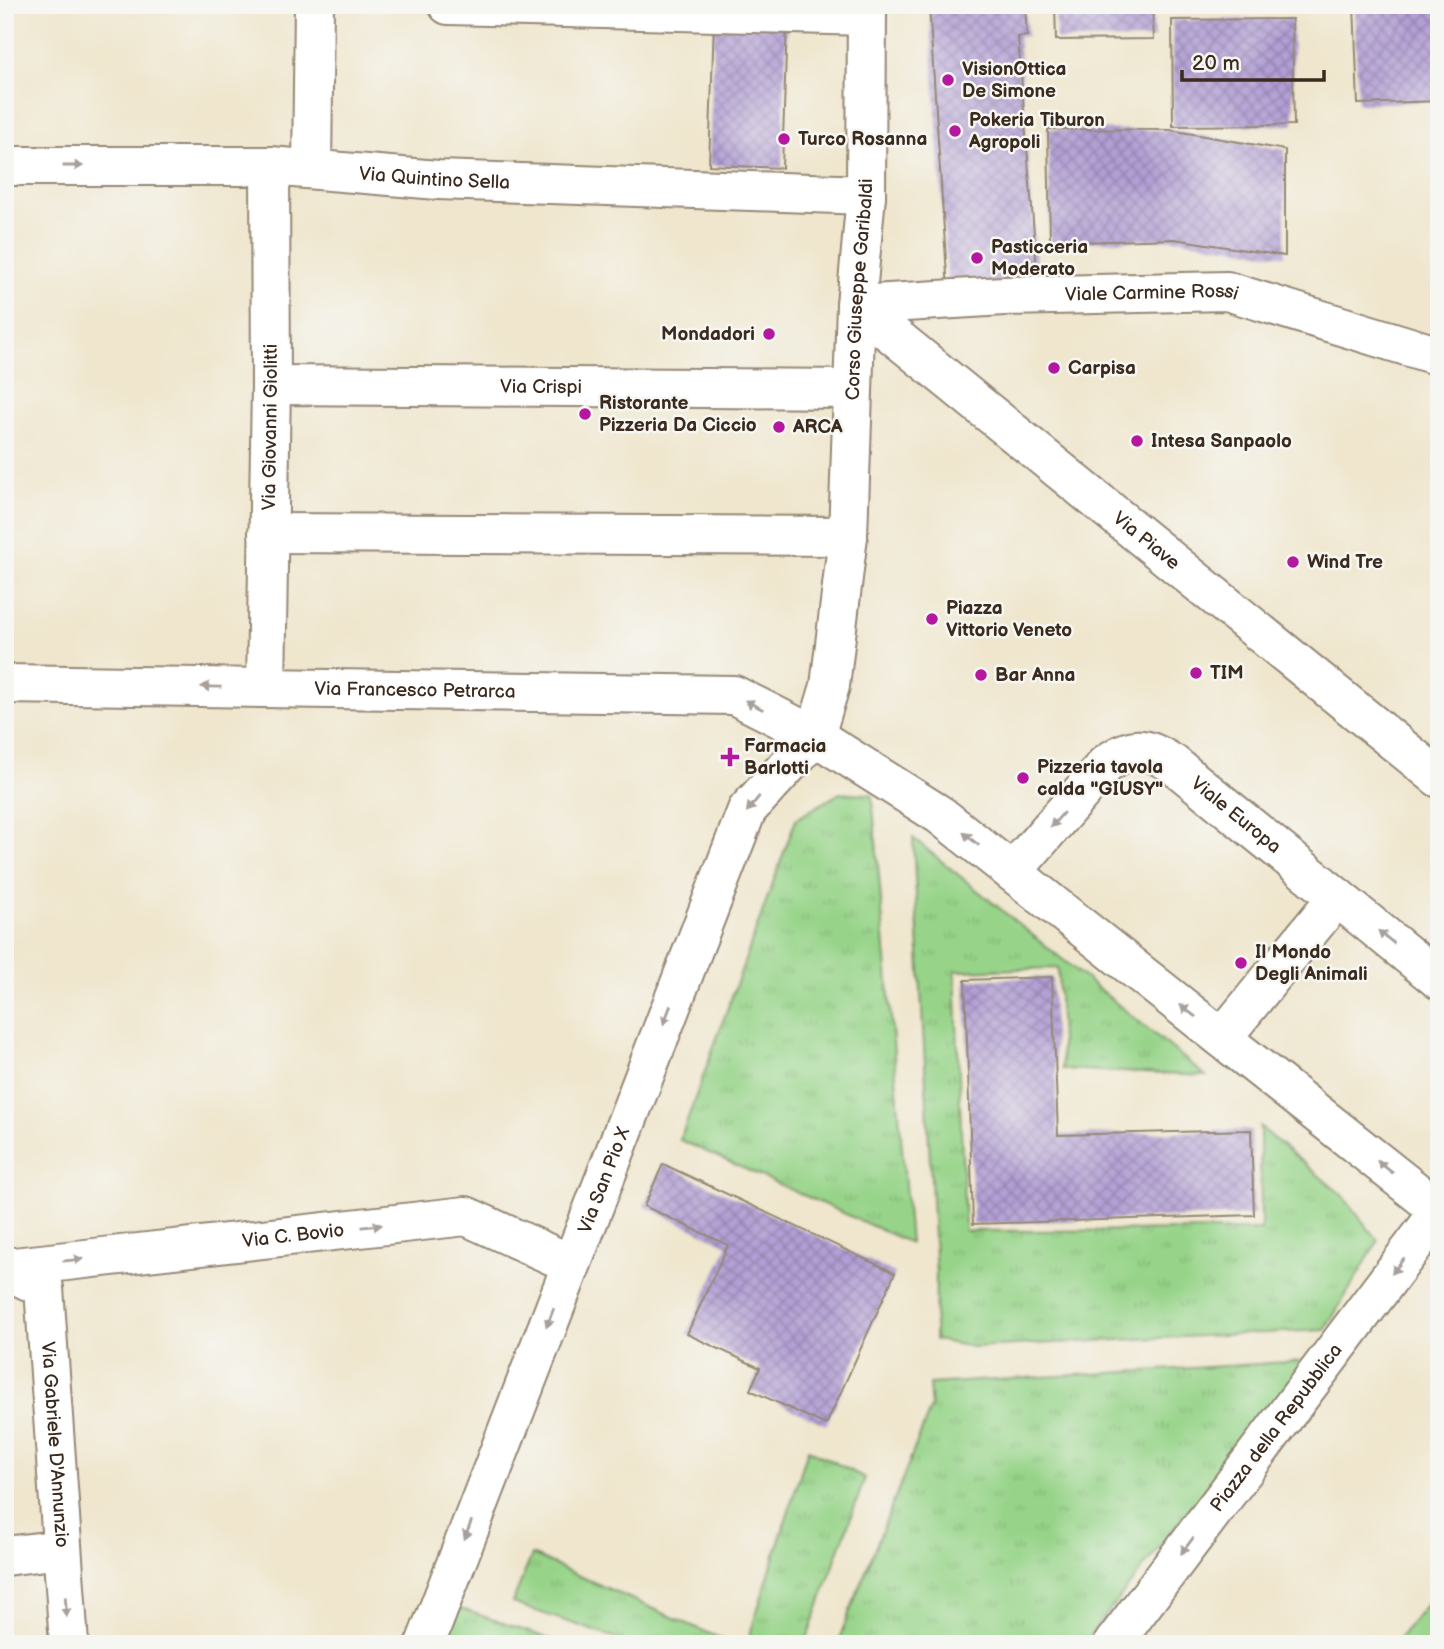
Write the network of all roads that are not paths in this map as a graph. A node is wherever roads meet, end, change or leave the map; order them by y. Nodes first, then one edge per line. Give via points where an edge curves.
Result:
1 (314, 5) edge
2 (448, 5) edge
3 (867, 11) edge
4 (5, 166) edge
5 (270, 166) junction
6 (312, 168) junction
7 (866, 195) junction
8 (856, 305) junction
9 (1439, 356) edge
10 (271, 386) junction
11 (853, 389) junction
12 (268, 533) junction
13 (848, 536) junction
14 (5, 684) edge
15 (266, 688) junction
16 (815, 736) junction
17 (1439, 778) edge
18 (1012, 872) junction
19 (1337, 897) junction
20 (1439, 980) edge
21 (1222, 1038) junction
22 (1439, 1211) edge
23 (571, 1264) junction
24 (5, 1269) edge
25 (62, 1549) junction
26 (5, 1556) edge
27 (69, 1644) edge
28 (425, 1644) edge
29 (1113, 1644) edge

1 - 6 street
2 - 3 street
3 - 7 street, Corso Giuseppe Garibaldi
4 -> 5 street, Via Quintino Sella
5 - 6 street, Via Quintino Sella
5 - 10 street, Via Giovanni Giolitti
6 - 7 street, Via Quintino Sella via 438,180
7 - 8 street, Corso Giuseppe Garibaldi
8 - 9 street, Viale Carmine Rossi via 1227,291
8 - 11 street, Corso Giuseppe Garibaldi
8 - 17 street, Via Piave
10 - 11 street, Via Crispi
10 - 12 street, Via Giovanni Giolitti
11 - 13 street, Corso Giuseppe Garibaldi
12 - 13 street
12 - 15 street, Via Giovanni Giolitti
13 - 16 street, Corso Giuseppe Garibaldi via 830,686
15 -> 14 street, Via Francesco Petrarca
16 -> 15 street, Via Francesco Petrarca via 734,695
18 -> 16 street via 940,815
16 -> 23 street, Via San Pio X via 747,810
19 -> 18 street, Viale Europa via 1149,749 1123,753 1106,764
21 -> 18 street
20 -> 19 street, Viale Europa
19 - 21 street
22 -> 21 street
22 -> 29 street, Piazza della Repubblica
24 -> 23 street, Via C. Bovio via 466,1216
23 -> 28 street, Via San Pio X
24 - 25 street, Via Gabriele D'Annunzio via 44,1288
25 - 26 street
25 -> 27 street, Via Gabriele D'Annunzio

